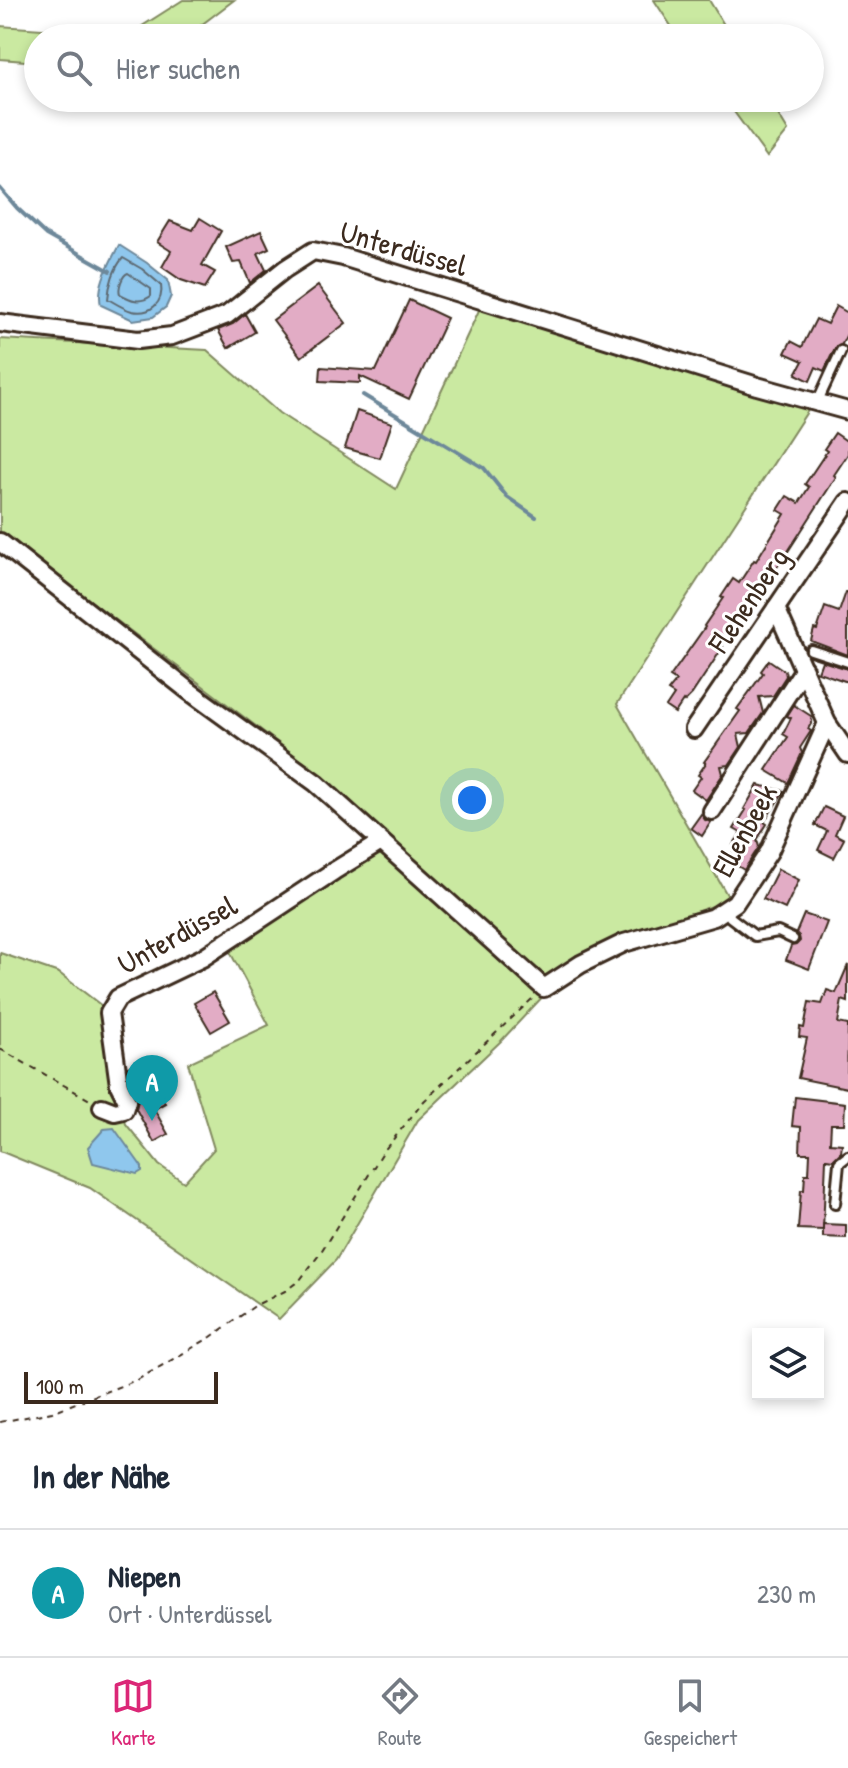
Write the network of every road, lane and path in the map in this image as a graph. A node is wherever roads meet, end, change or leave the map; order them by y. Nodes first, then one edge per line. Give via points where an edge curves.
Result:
1 (0, 323) edge
2 (841, 351) dead end
3 (817, 403) junction
4 (848, 411) edge
5 (848, 502) edge
6 (0, 542) edge
7 (776, 608) junction
8 (811, 650) dead end
9 (848, 662) edge
10 (804, 669) junction
11 (827, 723) junction
12 (694, 729) dead end
13 (848, 754) edge
14 (712, 811) dead end
15 (381, 842) junction
16 (729, 907) junction
17 (793, 939) dead end
18 (544, 988) junction
19 (0, 1049) edge
20 (102, 1107) joint
21 (848, 1156) edge
22 (835, 1204) dead end
23 (0, 1422) edge

1 - 3 street, Unterdüssel via 138,340 172,336 227,315 313,251
2 - 3 lane
3 - 4 street
5 - 7 street, Flehenberg
6 - 15 street via 316,783
7 - 10 street
7 - 12 street, Flehenberg
8 - 9 lane
10 - 11 street
10 - 14 street, Ellenbeek
11 - 13 street
11 - 16 street, Ellenbeek via 769,852
15 - 18 street
15 - 20 street, Unterdüssel via 202,958 118,998 109,1013 119,1085 127,1101 124,1110
16 - 17 lane via 730,917 755,936 778,932
16 - 18 street, Ellenbeek via 714,917 624,943
18 - 23 path via 424,1101 383,1152 300,1280 139,1379 52,1412
19 - 20 path
21 - 22 lane via 839,1163

